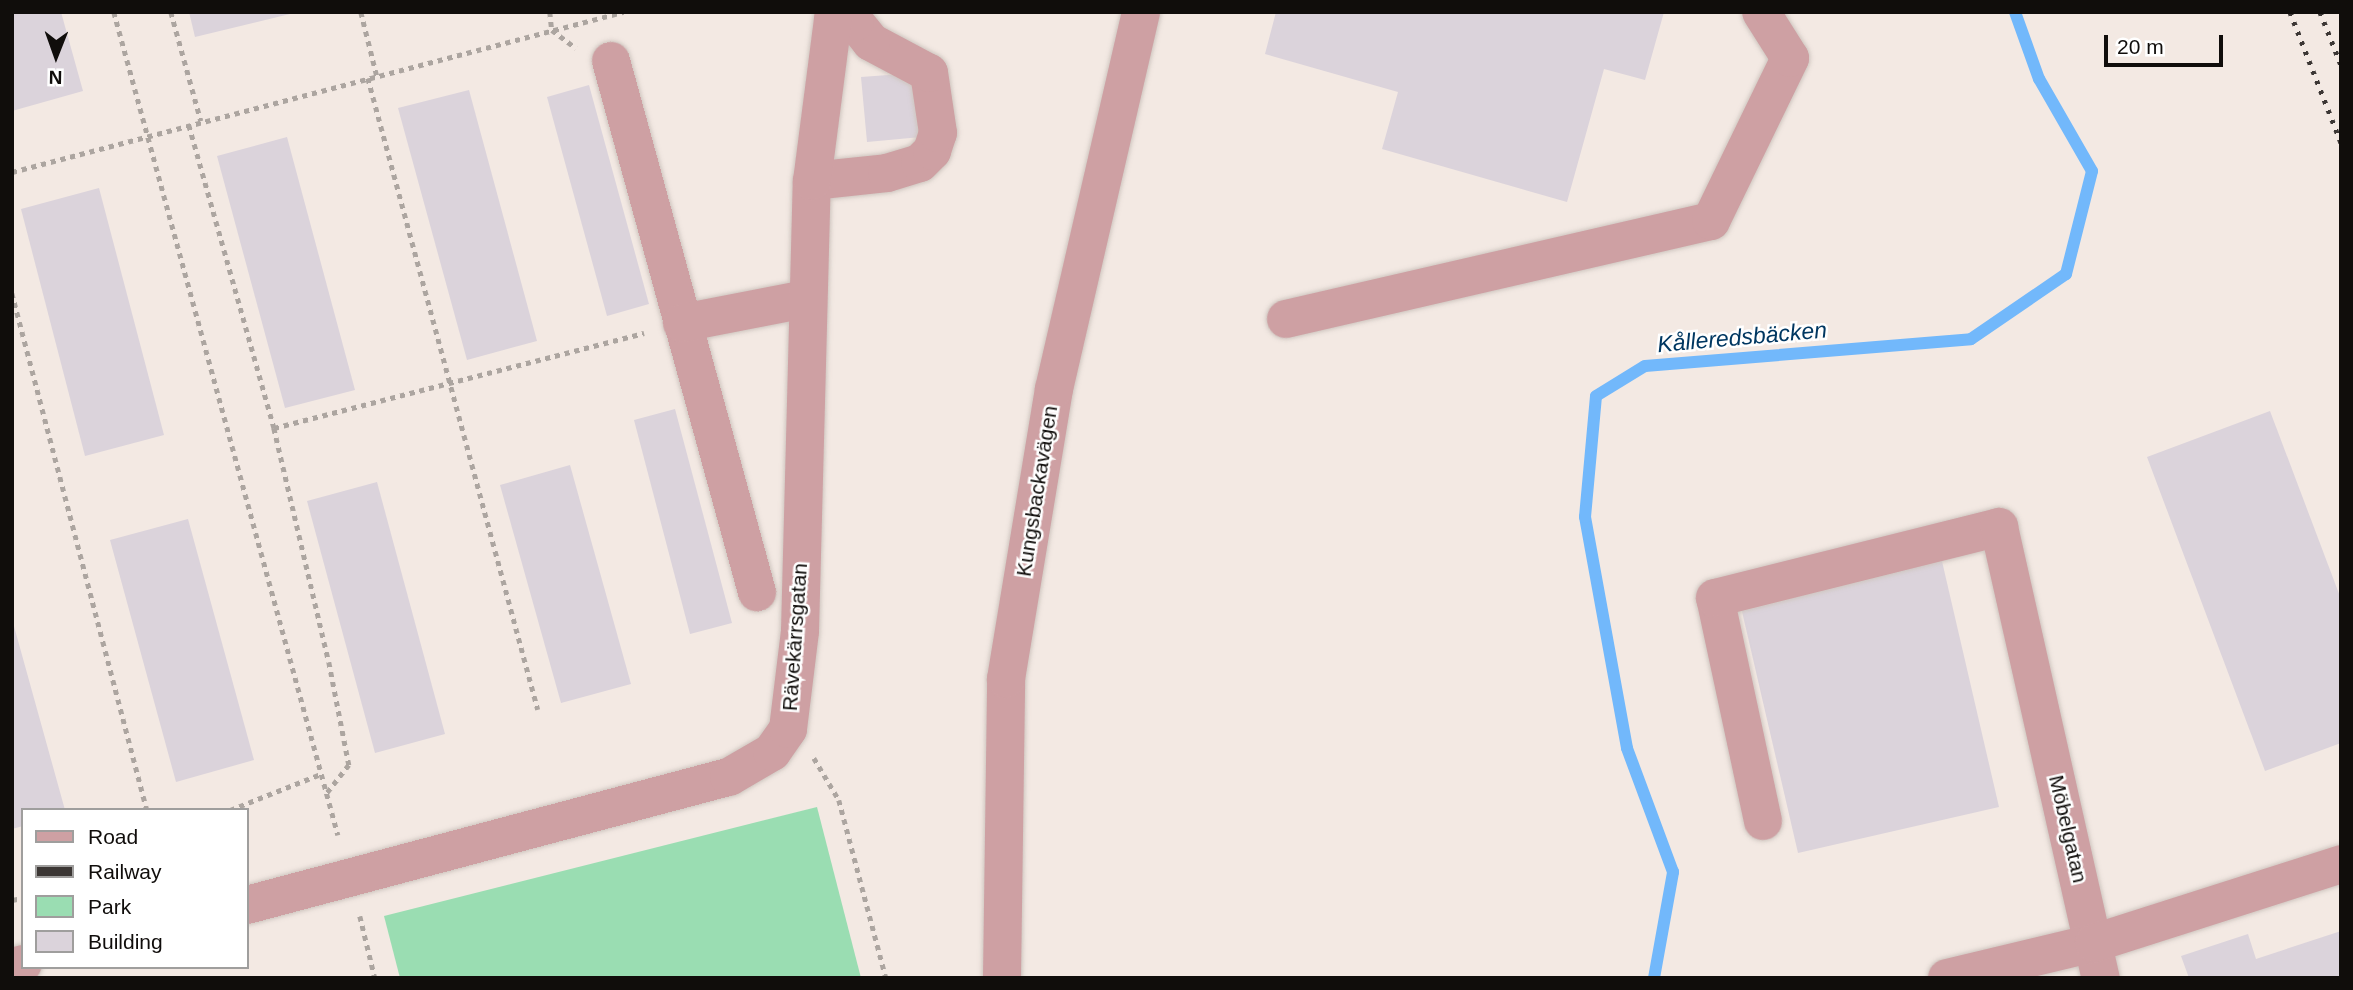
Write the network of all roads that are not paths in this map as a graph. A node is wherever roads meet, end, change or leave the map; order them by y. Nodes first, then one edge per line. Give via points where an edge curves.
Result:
1 (1141, 12) edge
2 (1760, 12) edge
3 (833, 16) edge
4 (611, 61) dead end
5 (812, 181) junction
6 (806, 299) junction
7 (1286, 319) dead end
8 (682, 323) junction
9 (757, 592) dead end
10 (1763, 821) dead end
11 (2341, 864) edge
12 (248, 905) edge
13 (2097, 960) edge
14 (1002, 978) edge
15 (1947, 978) edge

1 - 14 street, Kungsbackavägen via 1054,389 1006,679
2 - 7 street via 1790,58 1712,221
3 - 5 street, Rävekärrsgatan
3 - 5 street via 855,22 871,42 929,73 938,133 932,151 920,163 887,173
4 - 8 street
5 - 6 street, Rävekärrsgatan
6 - 8 street
6 - 12 street, Rävekärrsgatan via 800,631 788,729 772,752 729,777
8 - 9 street
10 - 13 street, Möbelgatan via 1715,598 1999,527
11 - 13 street
13 - 15 street

